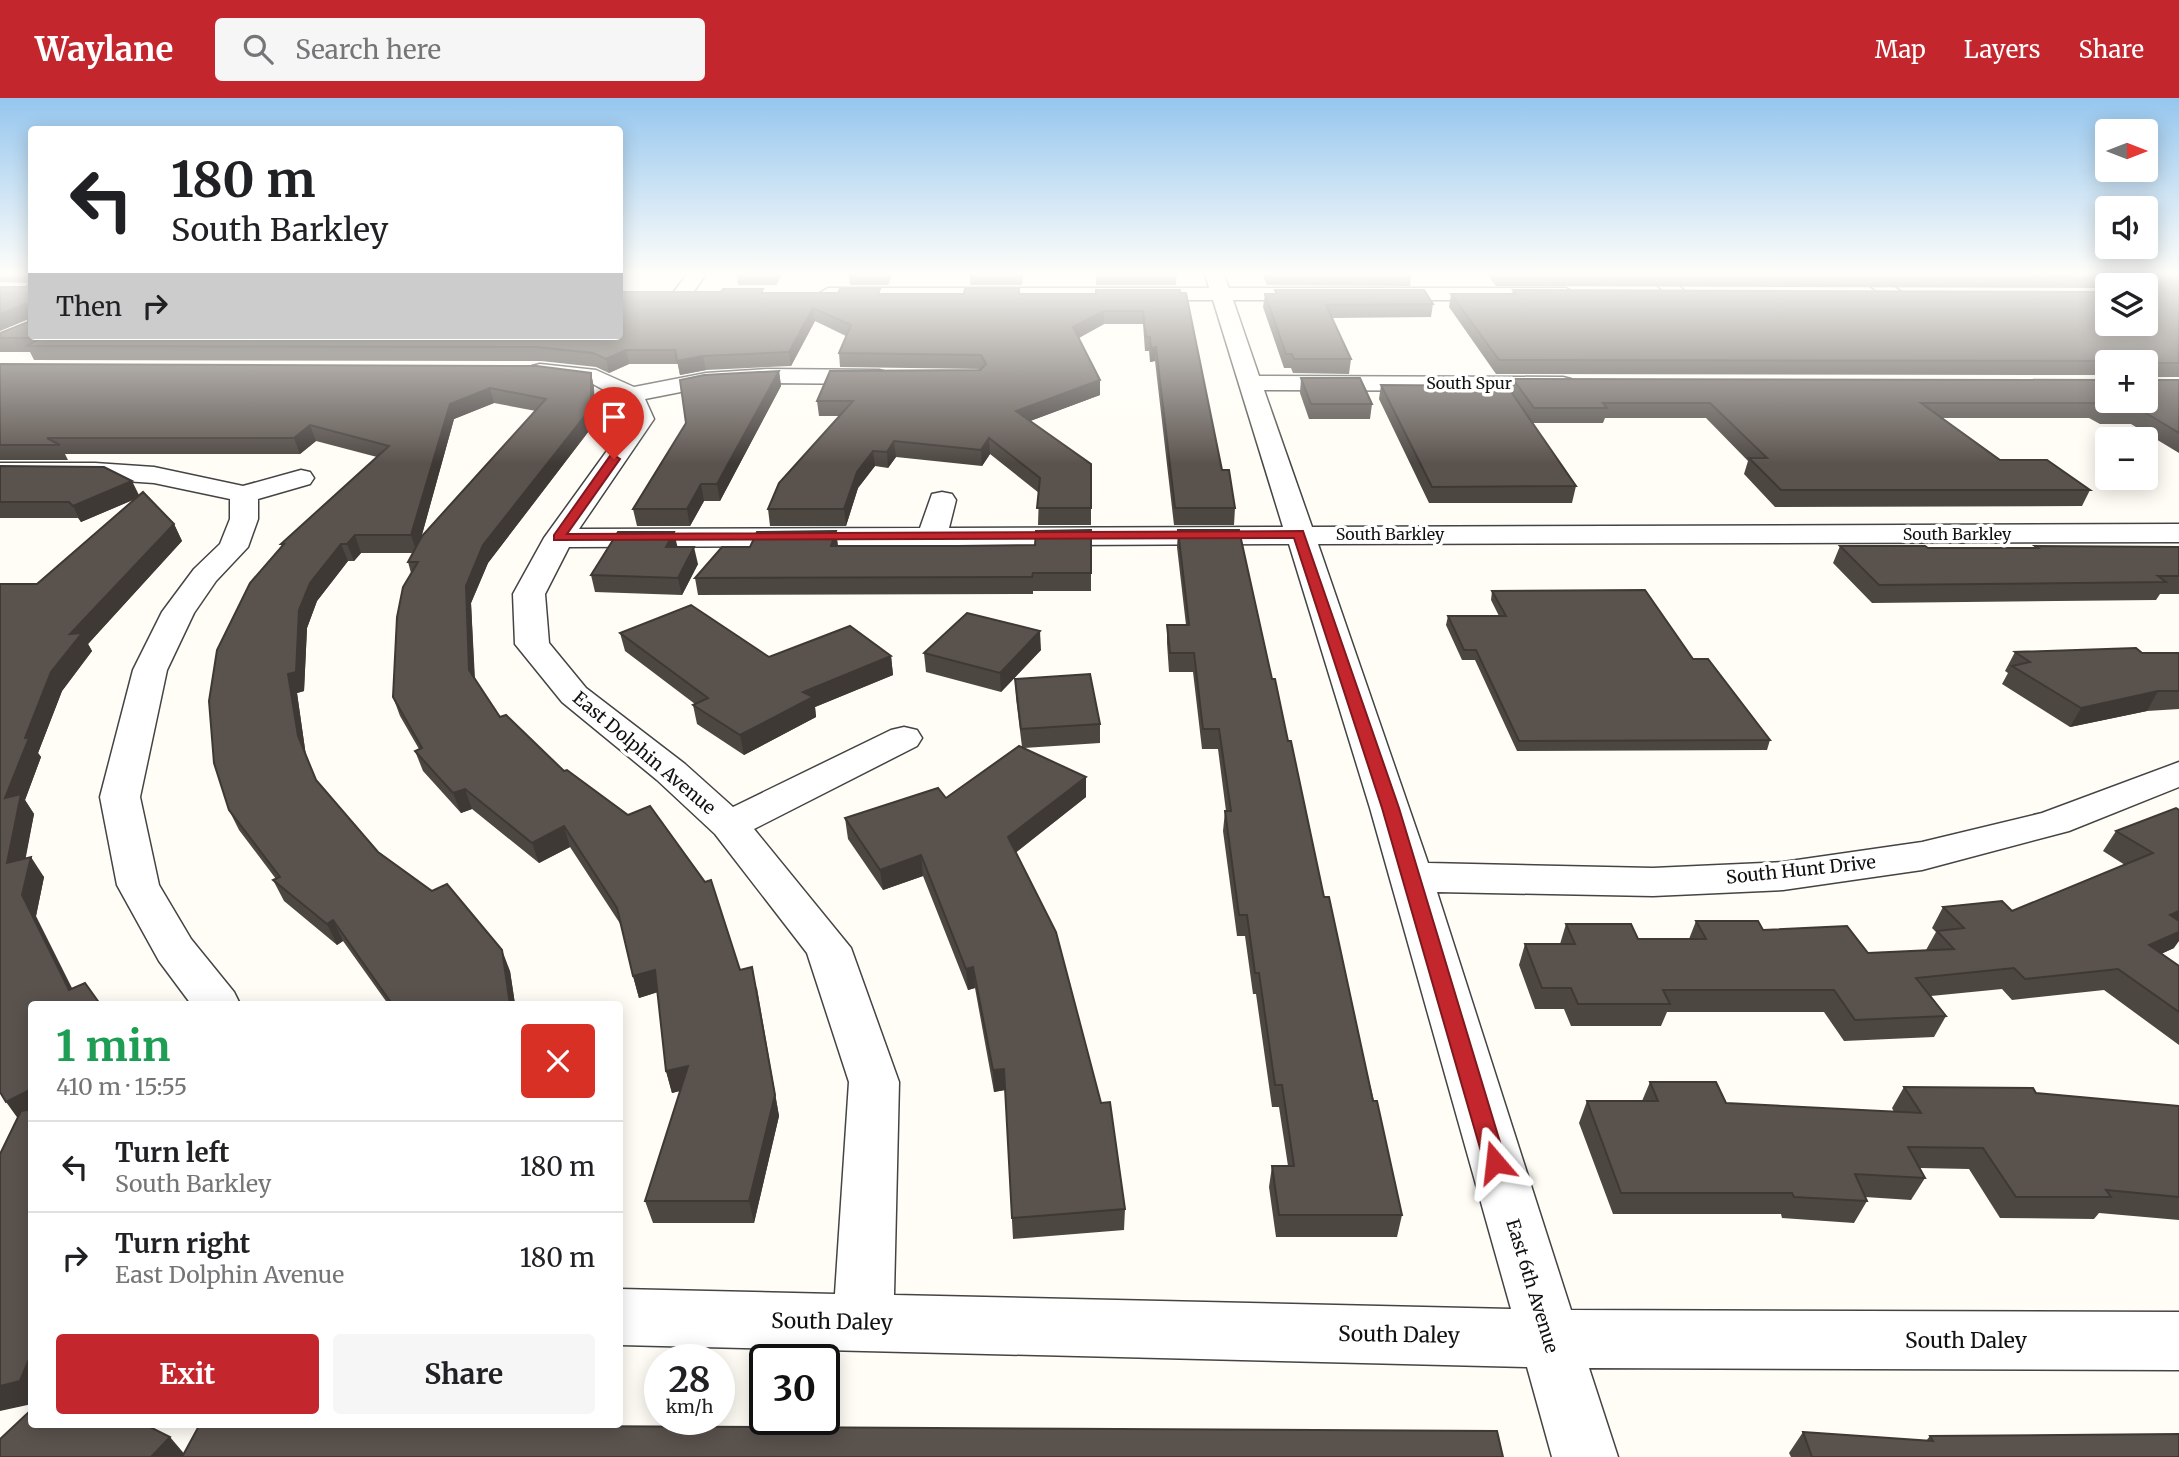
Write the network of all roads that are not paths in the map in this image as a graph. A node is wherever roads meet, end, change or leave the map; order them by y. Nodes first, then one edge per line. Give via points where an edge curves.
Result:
1 (1235, 336) edge
2 (513, 370) edge
3 (904, 377) edge
4 (1250, 383) junction
5 (1582, 384) edge
6 (631, 396) junction
7 (0, 471) edge
8 (302, 478) dead end
9 (244, 494) junction
10 (942, 500) dead end
11 (2179, 533) edge
12 (1298, 534) junction
13 (932, 537) junction
14 (559, 538) junction
15 (904, 738) dead end
16 (2179, 774) edge
17 (729, 825) junction
18 (1409, 877) junction
19 (215, 1001) edge
20 (623, 1317) edge
21 (863, 1322) junction
22 (1548, 1339) junction
23 (2179, 1342) edge
24 (1585, 1457) edge

1 - 4 street, East 6th Avenue
2 - 6 street via 596,377
3 - 6 street via 706,380
4 - 5 street, South Spur
4 - 12 street, East 6th Avenue
6 - 14 street, East Dolphin Avenue via 642,419
7 - 9 street via 154,475
8 - 9 street
9 - 19 street via 244,519 233,547 178,612 150,670 120,797 138,885 175,950
10 - 13 street
11 - 12 street, South Barkley
12 - 13 street, South Barkley
12 - 18 street, East 6th Avenue via 1391,808
13 - 14 street, South Barkley
14 - 17 street, East Dolphin Avenue via 529,594 532,644 573,695 671,772
15 - 17 street
16 - 18 street, South Hunt Drive via 2055,821 1923,856 1783,876 1653,882
17 - 21 street, East Dolphin Avenue via 828,948 874,1082
18 - 22 street, East 6th Avenue
20 - 21 street, South Daley
21 - 22 street, South Daley
22 - 23 street, South Daley
22 - 24 street, East 6th Avenue

